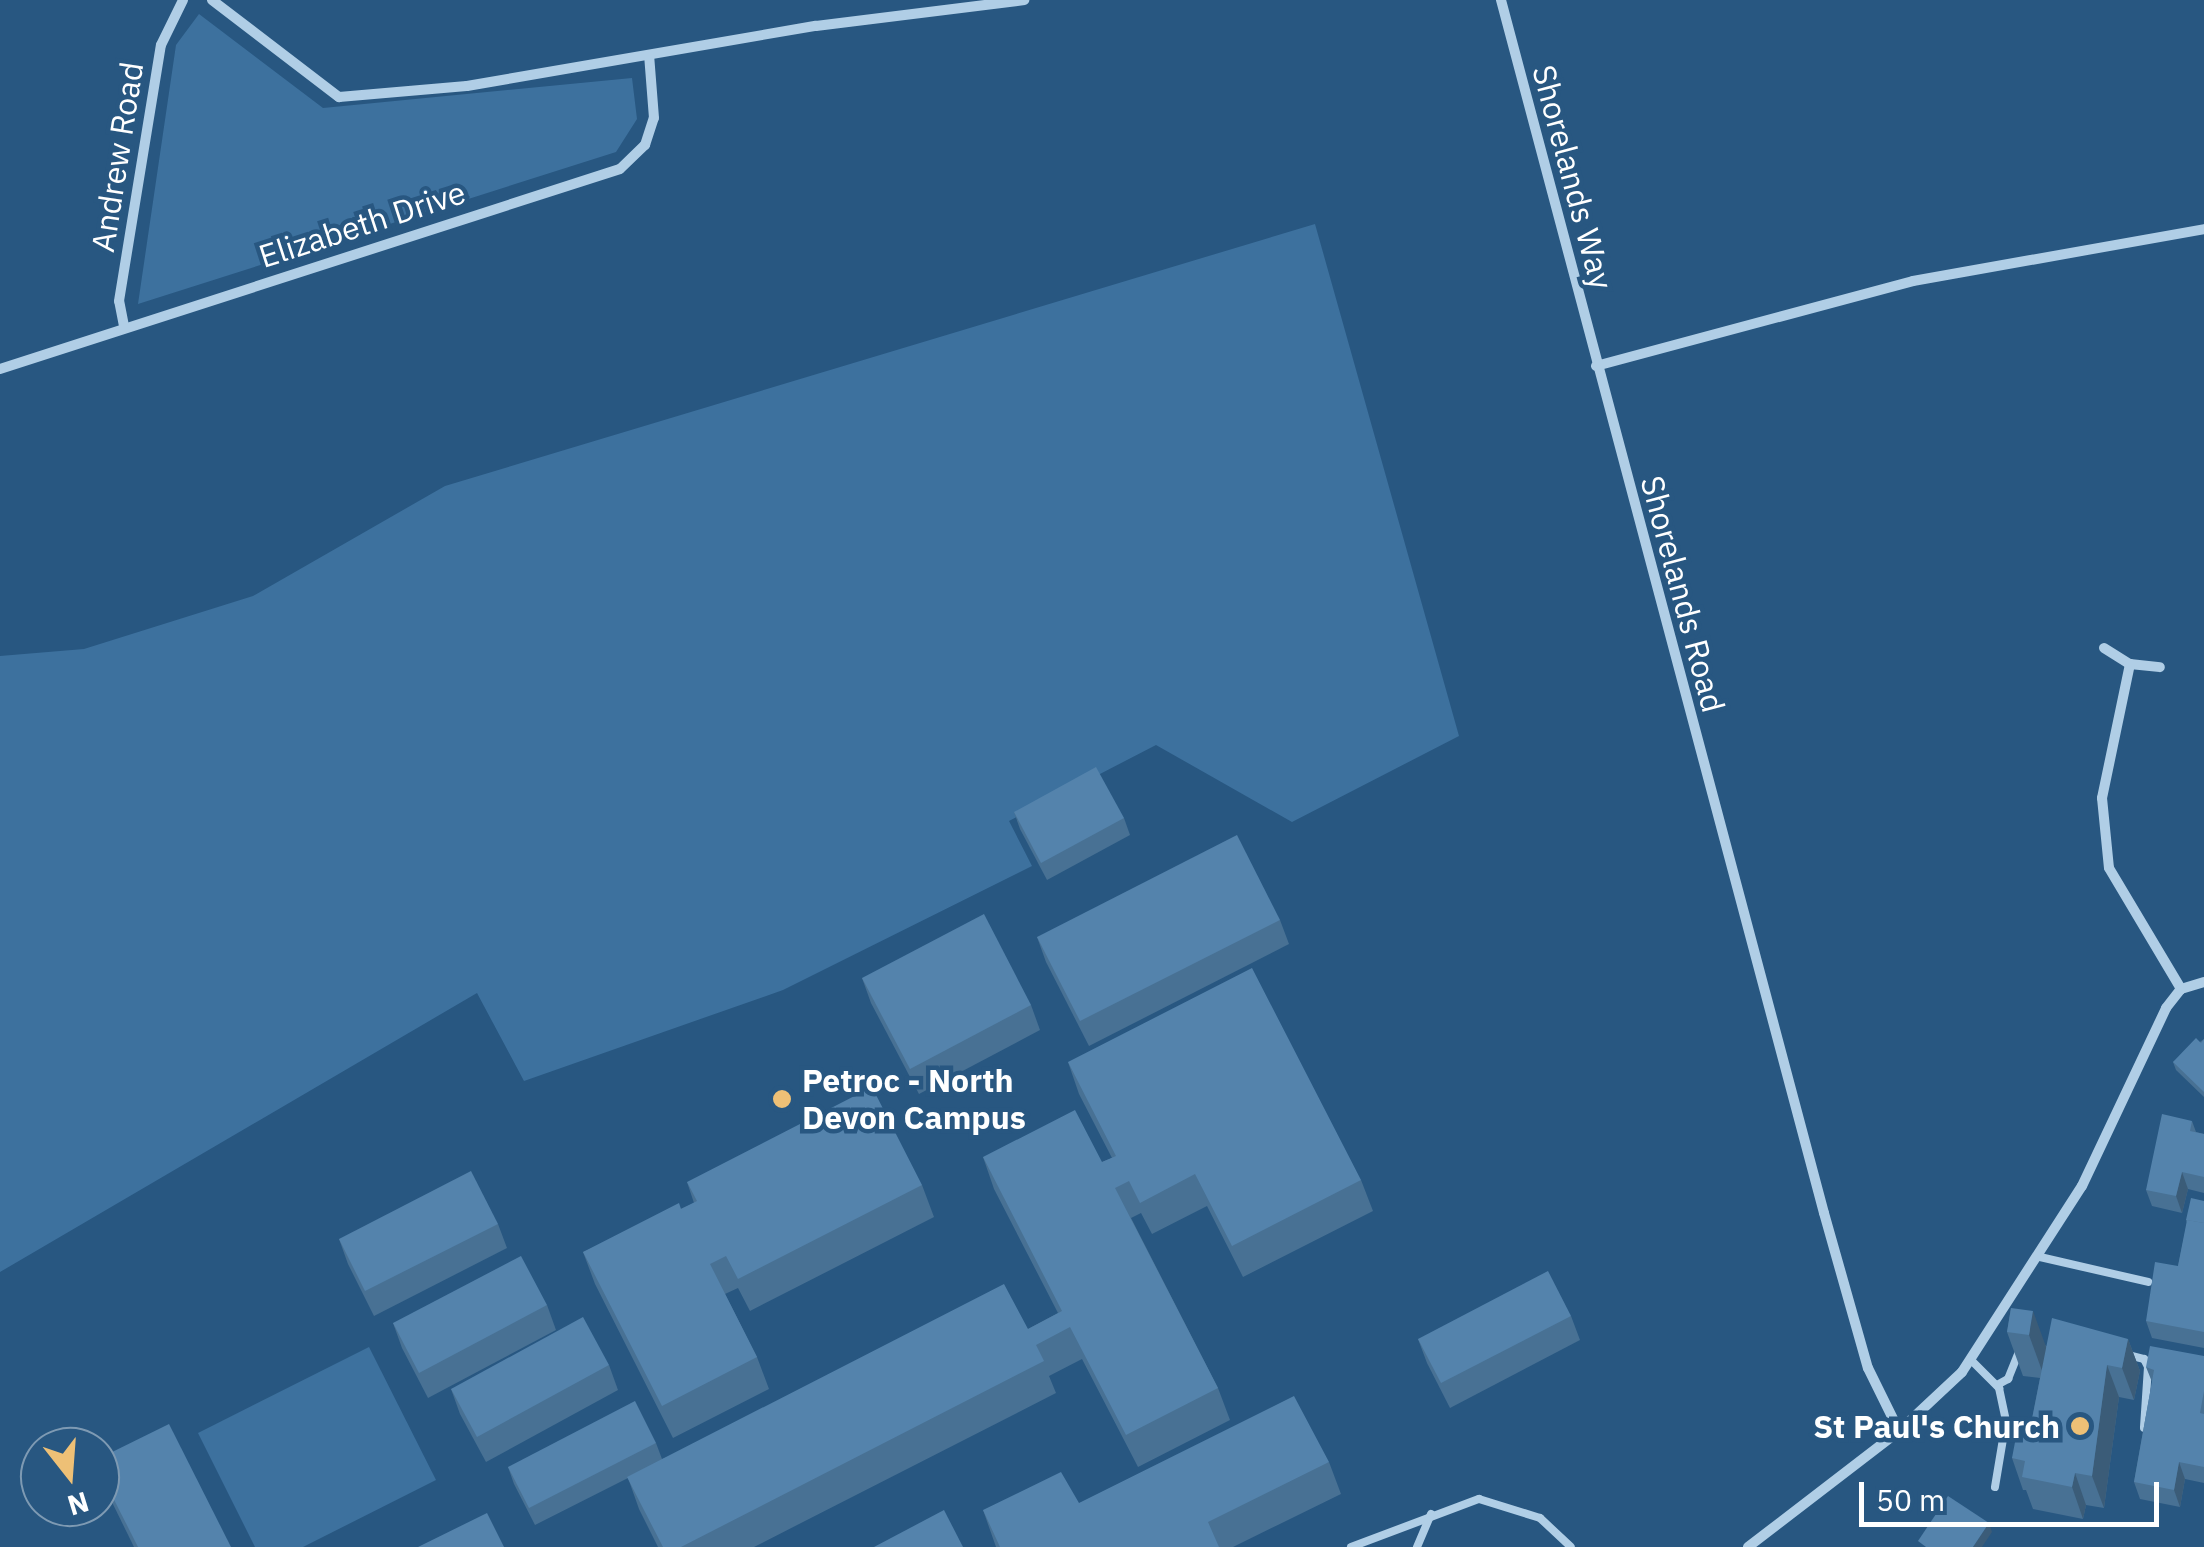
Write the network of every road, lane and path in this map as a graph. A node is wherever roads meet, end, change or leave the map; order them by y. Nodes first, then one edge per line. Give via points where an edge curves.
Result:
1 (183, 0) edge
2 (212, 0) edge
3 (1024, 0) edge
4 (1501, 0) edge
5 (649, 55) junction
6 (2204, 229) edge
7 (124, 326) junction
8 (1596, 366) junction
9 (0, 368) edge
10 (2104, 648) dead end
11 (2130, 664) junction
12 (2160, 668) dead end
13 (2204, 982) edge
14 (2181, 988) junction
15 (2040, 1258) junction
16 (2148, 1282) edge
17 (2037, 1339) edge
18 (2116, 1352) edge
19 (1971, 1360) junction
20 (1997, 1385) junction
21 (1899, 1431) junction
22 (2142, 1439) edge
23 (1995, 1487) dead end
24 (1432, 1514) junction
25 (1351, 1547) edge
26 (1417, 1547) edge
27 (1571, 1547) edge
28 (1748, 1547) edge

1 - 7 street, Andrew Road via 161,46 119,301
2 - 5 street via 338,97 467,86
3 - 5 street
4 - 8 street, Shorelands Way
5 - 7 street, Elizabeth Drive via 654,118 645,145 620,170
6 - 8 street via 1913,281
7 - 9 street, Elizabeth Drive
8 - 21 street, Shorelands Road via 1868,1368
10 - 11 street
11 - 12 street
11 - 14 street via 2102,798 2110,868 2143,935
13 - 14 street
14 - 15 street
15 - 16 lane
15 - 19 street
17 - 20 lane via 2022,1346 2008,1379
18 - 22 lane via 2144,1359 2148,1367
19 - 20 lane
19 - 21 street
20 - 23 lane via 2006,1420
21 - 28 street
24 - 25 lane
24 - 26 lane
24 - 27 lane via 1479,1500 1496,1502 1540,1518

